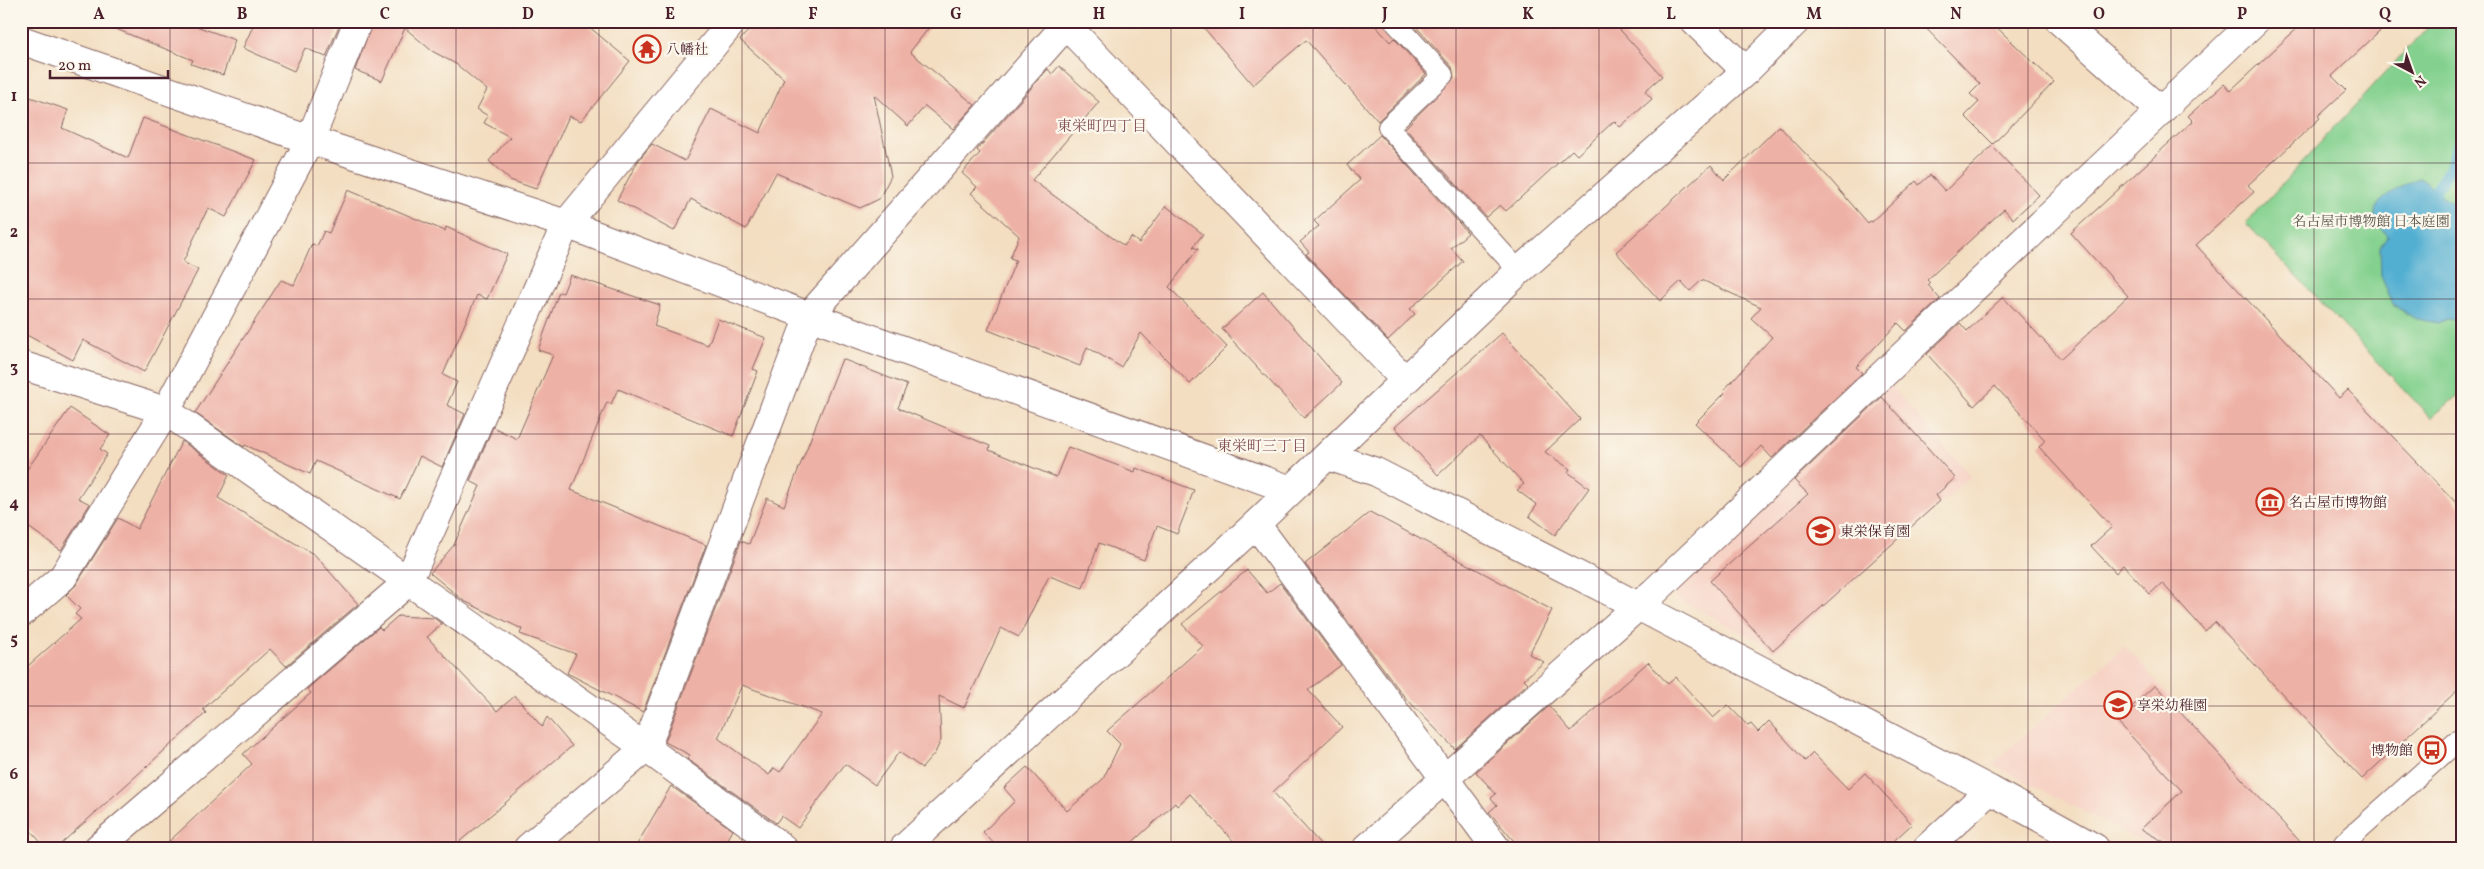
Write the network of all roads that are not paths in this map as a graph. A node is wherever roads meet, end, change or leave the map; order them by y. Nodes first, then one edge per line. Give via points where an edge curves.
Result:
1 (358, 21) edge
2 (732, 21) edge
3 (1394, 21) edge
4 (1694, 21) edge
5 (1796, 21) edge
6 (2060, 21) edge
7 (2255, 21) edge
8 (1066, 23) edge
9 (21, 40) edge
10 (1746, 71) junction
11 (2161, 111) junction
12 (310, 140) junction
13 (566, 224) junction
14 (1519, 271) junction
15 (809, 316) junction
16 (21, 365) edge
17 (1404, 379) junction
18 (166, 411) junction
19 (1328, 456) junction
20 (1292, 490) junction
21 (1256, 524) junction
22 (408, 582) junction
23 (1638, 606) junction
24 (21, 613) edge
25 (2463, 736) edge
26 (646, 748) junction
27 (1444, 778) junction
28 (1990, 790) junction
29 (2346, 846) edge
30 (98, 848) edge
31 (528, 848) edge
32 (783, 848) edge
33 (904, 848) edge
34 (1367, 848) edge
35 (1496, 848) edge
36 (1927, 848) edge
37 (2095, 848) edge

1 - 12 street
2 - 13 street
3 - 14 lane via 1443,75 1388,127
4 - 10 street
5 - 10 street
6 - 11 street
7 - 11 street
8 - 15 street
8 - 17 street
9 - 12 street
10 - 14 street
11 - 23 street
12 - 13 street
12 - 18 street
13 - 15 street
13 - 22 street
14 - 17 street
15 - 20 street
15 - 26 street
16 - 18 street
17 - 19 street
18 - 22 street
18 - 24 street via 62,577
19 - 20 street
19 - 23 street via 1376,472
20 - 21 street
21 - 27 street
21 - 33 street
22 - 26 street
22 - 30 street
23 - 27 street
23 - 28 street
25 - 29 lane
26 - 31 street
26 - 32 street
27 - 34 street
27 - 35 street
28 - 36 street
28 - 37 street

